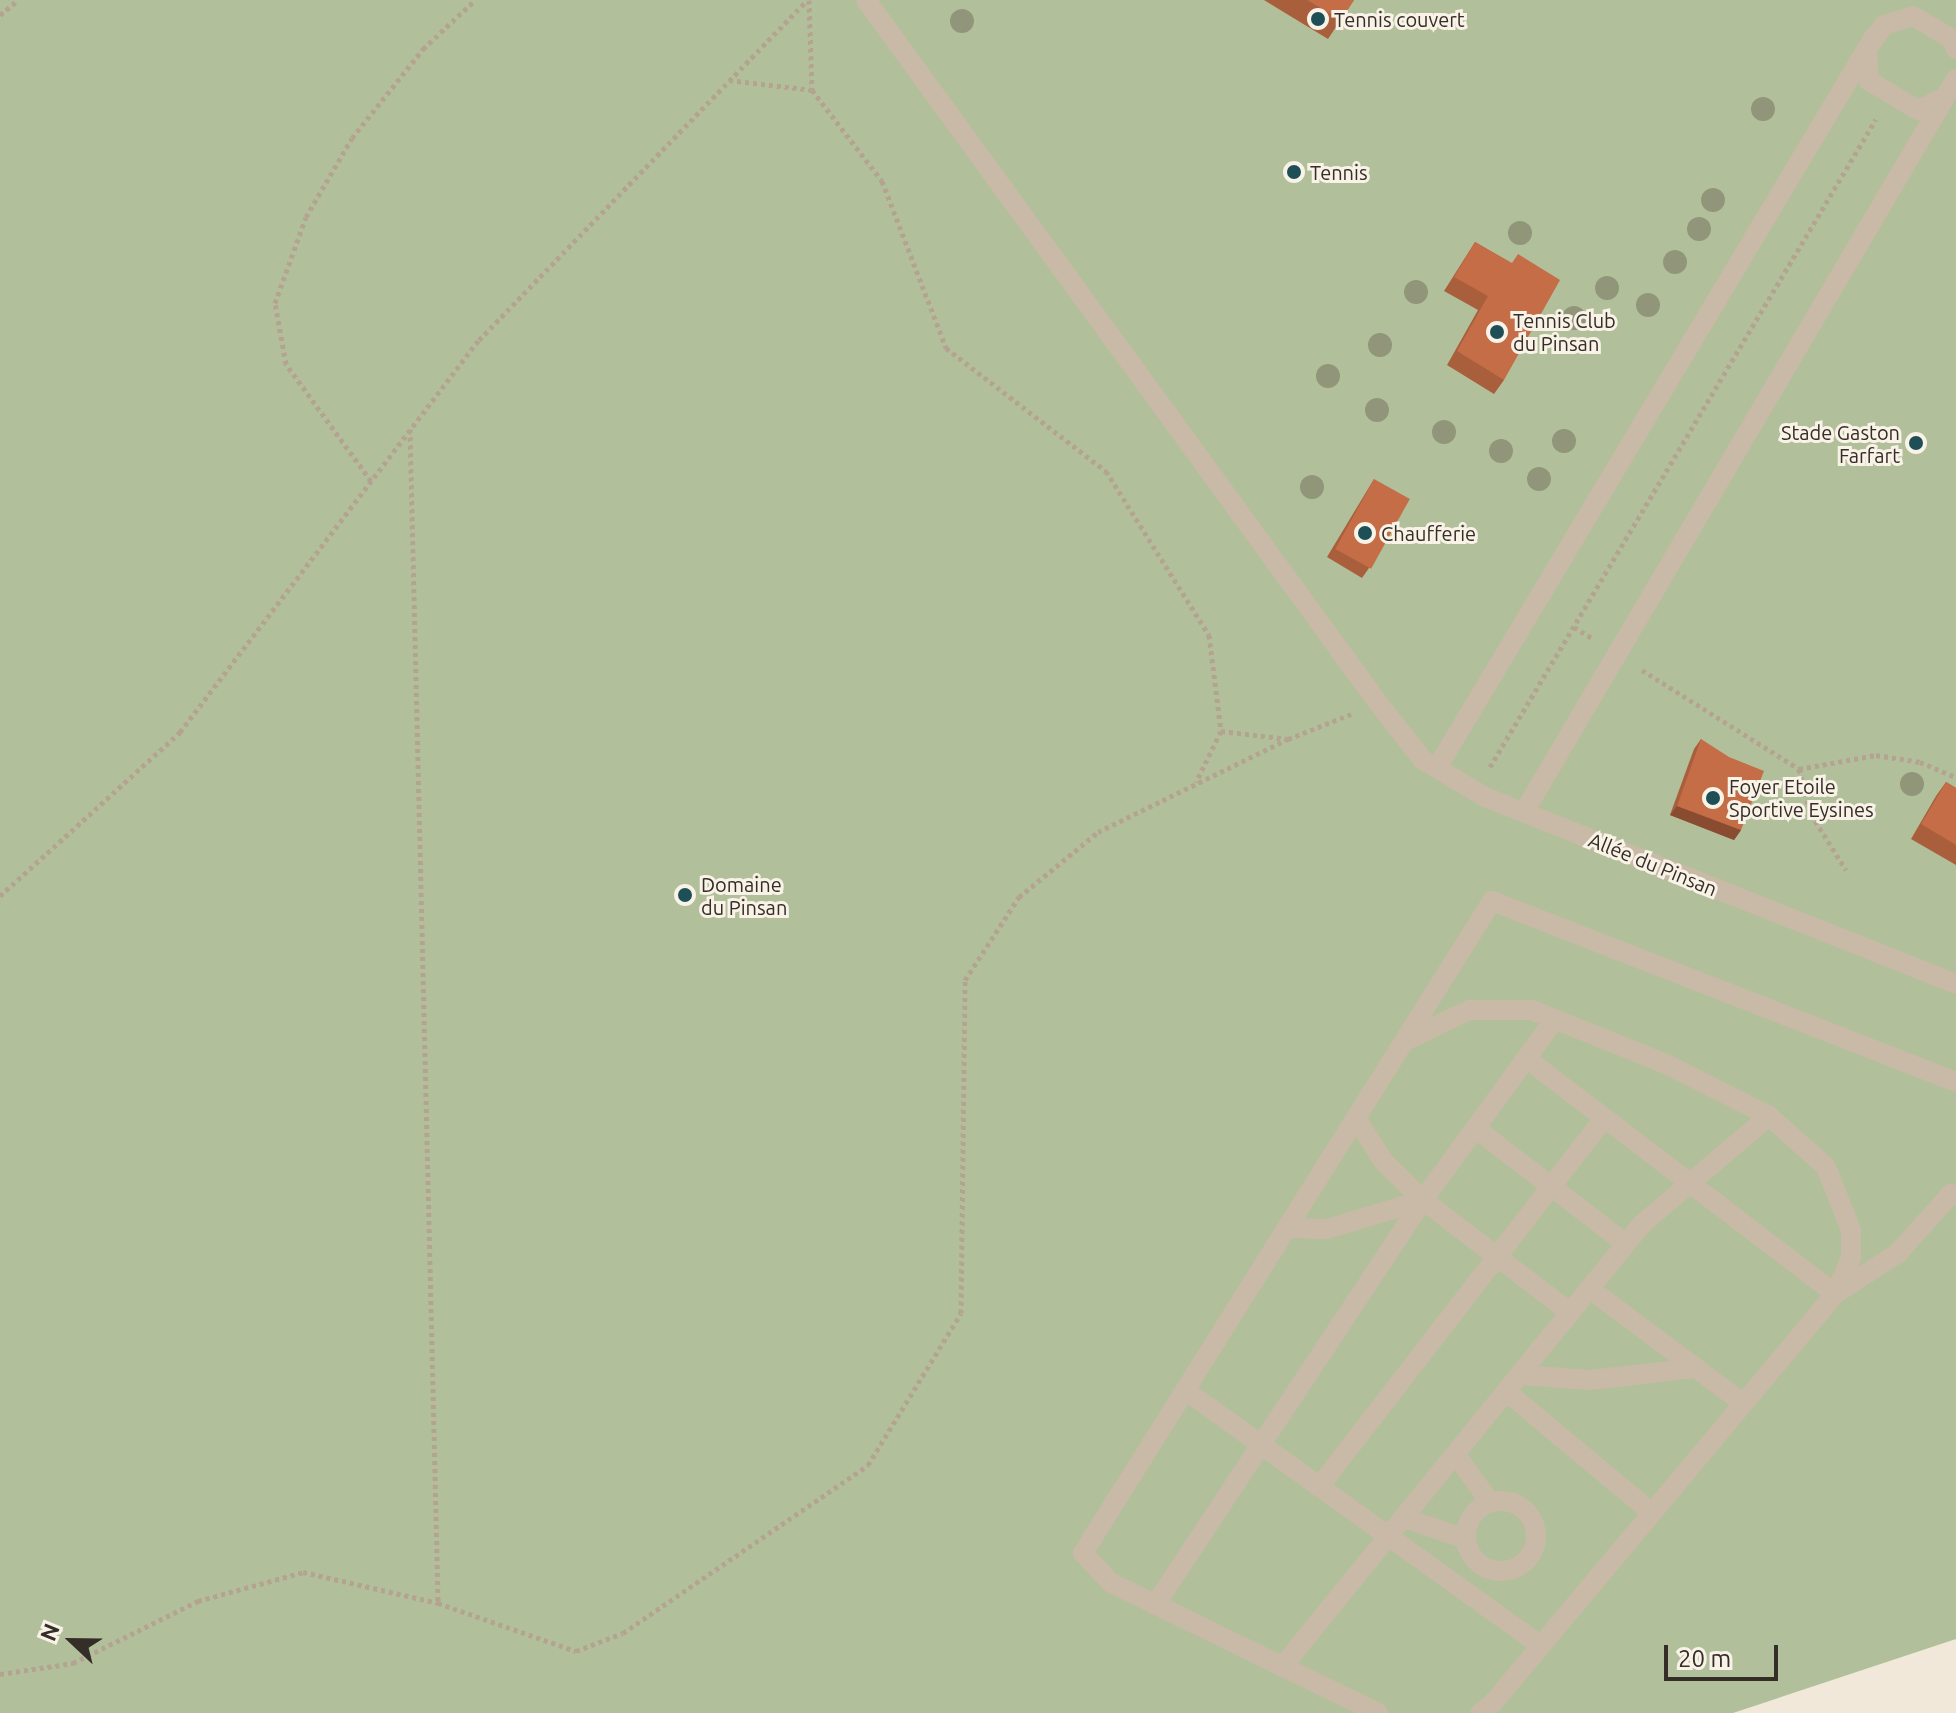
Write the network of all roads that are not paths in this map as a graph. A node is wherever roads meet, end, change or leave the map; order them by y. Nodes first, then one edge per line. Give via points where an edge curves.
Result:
1 (866, 0) edge
2 (1874, 37) junction
3 (1956, 49) edge
4 (1955, 82) edge
5 (1437, 768) junction
6 (1524, 812) junction
7 (1956, 984) edge
8 (1555, 1019) junction
9 (1404, 1042) junction
10 (1527, 1059) junction
11 (1956, 1082) edge
12 (1769, 1116) junction
13 (1356, 1118) junction
14 (1604, 1118) junction
15 (1475, 1128) junction
16 (1690, 1183) junction
17 (1551, 1187) junction
18 (1956, 1196) edge
19 (1423, 1200) junction
20 (1287, 1228) junction
21 (1626, 1244) junction
22 (1497, 1256) junction
23 (1590, 1289) junction
24 (1835, 1294) junction
25 (1571, 1313) junction
26 (1696, 1368) junction
27 (1522, 1375) junction
28 (1185, 1390) junction
29 (1507, 1392) junction
30 (1743, 1403) junction
31 (1261, 1445) junction
32 (1456, 1455) junction
33 (1319, 1487) junction
34 (1490, 1502) junction
35 (1652, 1513) junction
36 (1404, 1518) junction
37 (1389, 1537) junction
38 (1466, 1539) junction
39 (1495, 1570) junction
40 (1155, 1605) junction
41 (1494, 1612) junction
42 (1541, 1646) junction
43 (1282, 1667) junction
44 (1378, 1713) edge
45 (1480, 1713) edge

1 - 5 street, Allée du Pinsan via 1378,703 1423,760
2 - 3 street via 1884,25 1913,16 1952,39
2 - 4 street via 1864,66 1869,81 1918,110 1933,106
2 - 5 street
4 - 6 street
5 - 6 street, Allée du Pinsan
6 - 7 street, Allée du Pinsan
8 - 9 street via 1532,1010 1469,1010
8 - 10 street
8 - 12 street via 1668,1065
9 - 11 street via 1492,901
9 - 13 street
10 - 14 street
10 - 15 street
12 - 16 street
12 - 24 street via 1826,1167 1851,1230 1851,1258
13 - 19 street via 1384,1162
13 - 20 street
14 - 16 street
14 - 17 street
15 - 17 street
15 - 19 street
16 - 21 street
16 - 24 street
17 - 21 street
17 - 22 street
18 - 24 street via 1951,1194 1898,1253
19 - 20 street via 1327,1229
19 - 22 street
19 - 31 street
20 - 28 street
21 - 23 street
22 - 25 street
22 - 33 street
23 - 25 street
23 - 26 street
24 - 30 street
25 - 27 street
26 - 27 street via 1590,1380
26 - 30 street
27 - 29 street
28 - 31 street
28 - 40 street via 1083,1553 1111,1583
29 - 32 street
29 - 35 street
30 - 35 street
31 - 33 street
31 - 40 street
32 - 34 street
32 - 36 street
33 - 37 street
34 - 38 street via 1472,1517
34 - 39 street via 1523,1508 1535,1528 1526,1560
35 - 42 street
36 - 37 street
36 - 38 street
37 - 41 street
37 - 43 street
38 - 39 street via 1475,1559
39 - 41 street
40 - 43 street
41 - 42 street
42 - 45 street
43 - 44 street

